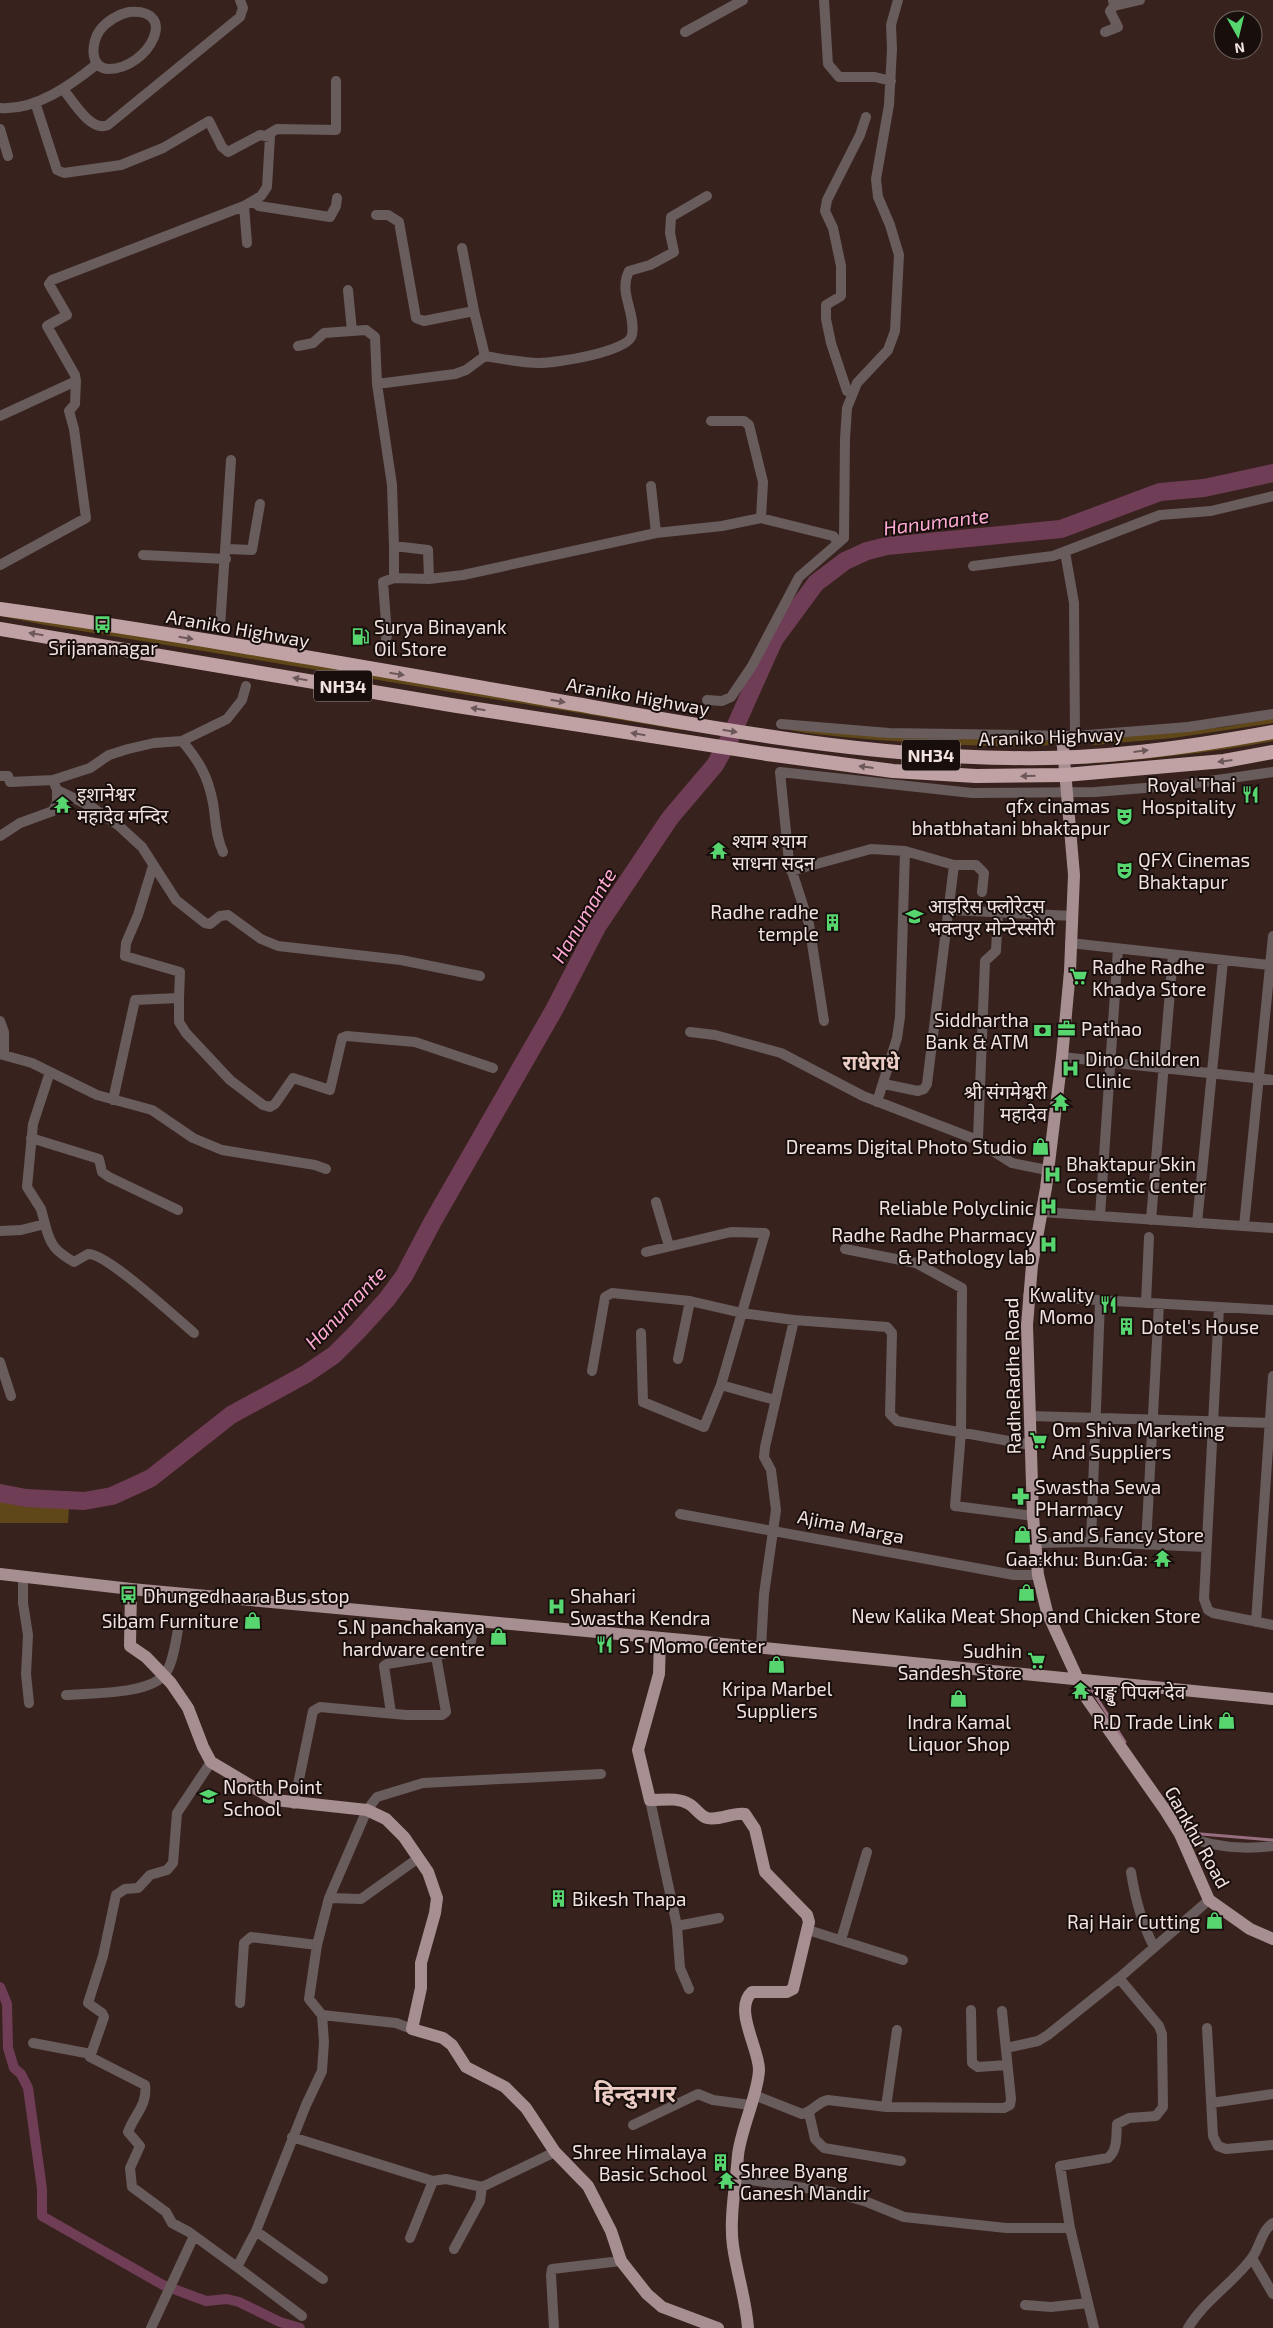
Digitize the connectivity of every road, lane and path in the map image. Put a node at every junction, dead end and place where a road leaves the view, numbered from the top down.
1 (240, 0) edge
2 (743, 0) edge
3 (824, 0) edge
4 (898, 0) edge
5 (1140, 0) edge
6 (1113, 3) edge
7 (685, 32) dead end
8 (1105, 32) dead end
9 (97, 64) junction
10 (336, 81) dead end
11 (891, 81) junction
12 (63, 89) junction
13 (35, 102) junction
14 (0, 108) edge
15 (866, 117) dead end
16 (0, 129) edge
17 (267, 135) junction
18 (8, 156) dead end
19 (707, 196) dead end
20 (337, 198) dead end
21 (249, 204) junction
22 (376, 215) dead end
23 (246, 243) dead end
24 (462, 248) dead end
25 (348, 290) dead end
26 (474, 311) junction
27 (352, 331) junction
28 (298, 346) dead end
29 (485, 356) junction
30 (76, 381) junction
31 (377, 384) junction
32 (847, 391) dead end
33 (0, 416) edge
34 (711, 421) dead end
35 (231, 460) dead end
36 (651, 486) dead end
37 (1273, 496) edge
38 (260, 504) dead end
39 (761, 518) junction
40 (656, 533) junction
41 (838, 542) junction
42 (394, 546) junction
43 (1065, 552) junction
44 (226, 554) junction
45 (144, 555) dead end
46 (0, 565) edge
47 (973, 566) dead end
48 (394, 578) junction
49 (429, 579) junction
50 (0, 610) edge
51 (220, 628) dead end
52 (0, 629) edge
53 (384, 648) dead end
54 (246, 686) dead end
55 (707, 700) dead end
56 (1273, 714) edge
57 (781, 724) dead end
58 (1273, 732) edge
59 (1068, 736) junction
60 (182, 742) junction
61 (1273, 752) edge
62 (1064, 757) junction
63 (1273, 772) edge
64 (1065, 775) junction
65 (0, 776) edge
66 (55, 785) junction
67 (1066, 792) junction
68 (0, 836) edge
69 (905, 851) junction
70 (223, 852) dead end
71 (954, 865) junction
72 (153, 866) junction
73 (791, 871) junction
74 (982, 892) dead end
75 (949, 910) junction
76 (998, 912) junction
77 (1073, 916) junction
78 (1272, 936) edge
79 (1070, 943) junction
80 (1118, 948) junction
81 (1173, 955) junction
82 (1223, 961) junction
83 (1269, 965) junction
84 (480, 976) dead end
85 (179, 998) junction
86 (0, 1021) edge
87 (824, 1021) dead end
88 (690, 1032) dead end
89 (2, 1054) edge
90 (1062, 1057) junction
91 (1112, 1062) junction
92 (492, 1068) dead end
93 (1164, 1068) junction
94 (50, 1072) junction
95 (1214, 1073) junction
96 (1258, 1078) junction
97 (1273, 1080) edge
98 (884, 1084) junction
99 (113, 1100) junction
100 (877, 1102) junction
101 (31, 1138) junction
102 (972, 1138) junction
103 (326, 1169) dead end
104 (1047, 1170) junction
105 (656, 1202) dead end
106 (178, 1210) dead end
107 (1042, 1212) junction
108 (1100, 1216) junction
109 (1151, 1220) junction
110 (1198, 1223) junction
111 (45, 1224) junction
112 (1244, 1226) junction
113 (1273, 1228) edge
114 (0, 1231) edge
115 (1149, 1237) dead end
116 (669, 1246) junction
117 (845, 1249) dead end
118 (646, 1252) dead end
119 (1028, 1296) junction
120 (1100, 1300) junction
121 (690, 1301) junction
122 (1146, 1303) junction
123 (1159, 1304) junction
124 (1219, 1308) junction
125 (1273, 1310) edge
126 (742, 1313) junction
127 (794, 1320) junction
128 (194, 1333) dead end
129 (641, 1333) dead end
130 (678, 1359) dead end
131 (0, 1362) edge
132 (592, 1371) dead end
133 (1273, 1376) edge
134 (721, 1385) junction
135 (11, 1396) dead end
136 (775, 1400) junction
137 (1030, 1416) junction
138 (1095, 1418) junction
139 (1153, 1420) junction
140 (1214, 1421) junction
141 (1272, 1423) edge
142 (960, 1432) junction
143 (1031, 1444) junction
144 (680, 1514) dead end
145 (1033, 1516) junction
146 (774, 1529) junction
147 (1091, 1542) junction
148 (1036, 1543) junction
149 (1146, 1544) junction
150 (1206, 1547) junction
151 (0, 1574) edge
152 (1038, 1575) junction
153 (24, 1577) junction
154 (131, 1589) junction
155 (475, 1621) junction
156 (1256, 1622) junction
157 (179, 1624) dead end
158 (1273, 1625) edge
159 (660, 1638) junction
160 (761, 1648) junction
161 (436, 1656) junction
162 (164, 1675) junction
163 (1079, 1680) junction
164 (66, 1695) dead end
165 (1273, 1699) edge
166 (29, 1703) dead end
167 (391, 1713) junction
168 (211, 1762) junction
169 (601, 1774) dead end
170 (650, 1800) junction
171 (294, 1804) junction
172 (368, 1810) junction
173 (1180, 1834) junction
174 (1273, 1846) edge
175 (867, 1852) dead end
176 (418, 1858) junction
177 (1131, 1872) dead end
178 (330, 1898) junction
179 (1209, 1900) junction
180 (719, 1918) dead end
181 (677, 1926) junction
182 (808, 1930) junction
183 (1273, 1938) edge
184 (842, 1940) junction
185 (317, 1945) junction
186 (1154, 1947) junction
187 (903, 1960) dead end
188 (1118, 1978) junction
189 (689, 1989) dead end
190 (240, 2003) dead end
191 (971, 2010) dead end
192 (1002, 2011) dead end
193 (322, 2015) junction
194 (1207, 2028) dead end
195 (412, 2029) junction
196 (897, 2030) dead end
197 (33, 2043) dead end
198 (1006, 2048) junction
199 (91, 2054) junction
200 (1008, 2065) junction
201 (1273, 2094) edge
202 (752, 2100) junction
203 (1211, 2103) junction
204 (886, 2107) junction
205 (809, 2113) junction
206 (633, 2125) dead end
207 (292, 2137) junction
208 (1273, 2145) edge
209 (555, 2152) junction
210 (901, 2161) dead end
211 (736, 2178) junction
212 (433, 2182) junction
213 (482, 2187) junction
214 (1273, 2224) edge
215 (1070, 2228) junction
216 (256, 2231) junction
217 (194, 2236) junction
218 (410, 2238) dead end
219 (454, 2249) dead end
220 (1252, 2258) junction
221 (621, 2261) junction
222 (237, 2267) junction
223 (322, 2279) dead end
224 (1273, 2294) edge
225 (1088, 2303) junction
226 (1025, 2305) dead end
227 (302, 2316) dead end
228 (714, 2327) edge
229 (151, 2328) edge
230 (554, 2328) edge
231 (748, 2328) edge
232 (1094, 2328) edge
233 (1188, 2328) edge

1 - 12 street
2 - 7 street
3 - 11 street
4 - 11 street
5 - 6 street
6 - 8 street
9 - 9 street
9 - 12 street
10 - 17 street
11 - 41 street
12 - 13 street
13 - 14 street
13 - 17 street
15 - 32 street
16 - 18 street
17 - 21 street
19 - 29 street
20 - 21 street
21 - 23 street
21 - 30 street
22 - 26 street
24 - 26 street
25 - 27 street
26 - 29 street
27 - 28 street
27 - 31 street
29 - 31 street
30 - 33 street
30 - 46 street
31 - 42 street
34 - 39 street
35 - 44 street
36 - 40 street
37 - 43 street
38 - 44 street
39 - 40 street
39 - 41 street
40 - 49 street
41 - 55 street
42 - 48 street
42 - 49 street
43 - 47 street
43 - 59 street
44 - 45 street
44 - 51 street
48 - 49 street
48 - 53 street
50 -> 62 highway, Araniko Highway / NH34
64 -> 52 highway, Araniko Highway / NH34
54 - 60 street
56 - 59 street
57 - 59 street
62 -> 58 highway, Araniko Highway / NH34
59 - 62 main road, RadheRadhe Road
60 - 66 street
60 - 70 street
61 -> 64 highway, Araniko Highway / NH34
62 - 64 main road, RadheRadhe Road
63 - 67 street
64 - 67 main road, RadheRadhe Road
65 - 66 street
66 - 68 street
66 - 72 street
67 - 73 street
67 - 77 main road, RadheRadhe Road
69 - 71 street
69 - 73 street
69 - 98 street
71 - 74 street
71 - 75 street
72 - 84 street
72 - 85 street
73 - 87 street
75 - 76 street
75 - 98 street
76 - 77 street
76 - 102 street
77 - 79 main road, RadheRadhe Road
78 - 83 street
79 - 80 street
79 - 90 main road, RadheRadhe Road
80 - 81 street
80 - 91 street
81 - 82 street
81 - 93 street
82 - 83 street
82 - 95 street
83 - 96 street
85 - 92 street
85 - 99 street
86 - 89 street
88 - 100 street
89 - 94 street
90 - 91 street
90 - 104 main road, RadheRadhe Road
91 - 93 street
91 - 108 street
93 - 95 street
93 - 109 street
94 - 99 street
94 - 101 street
95 - 96 street
95 - 110 street
96 - 97 street
96 - 112 street
98 - 100 street
99 - 103 street
100 - 102 street
101 - 106 street
101 - 111 street
102 - 104 street
104 - 107 main road, RadheRadhe Road
105 - 116 street
107 - 108 street
107 - 119 main road, RadheRadhe Road
108 - 109 street
109 - 110 street
110 - 112 street
111 - 114 street
111 - 128 street
112 - 113 street
115 - 122 street
116 - 118 street
116 - 126 street
117 - 142 street
119 - 120 street
119 - 137 main road, RadheRadhe Road
120 - 122 street
120 - 138 street
121 - 126 street
121 - 130 street
121 - 132 street
122 - 123 street
123 - 124 street
123 - 139 street
124 - 125 street
124 - 140 street
126 - 127 street
126 - 134 street
127 - 136 street
127 - 142 street
129 - 134 street
131 - 135 street
133 - 141 street
134 - 136 street
136 - 146 street
137 - 138 street
137 - 143 main road, RadheRadhe Road
138 - 139 street
138 - 147 street
139 - 140 street
139 - 149 street
140 - 141 street
140 - 150 street
141 - 156 street
142 - 143 street
142 - 145 street
143 - 145 main road, RadheRadhe Road
144 - 146 street
145 - 148 main road, RadheRadhe Road
146 - 152 street, Ajima Marga
146 - 160 street, Ajima Marga
147 - 148 street
147 - 149 street
148 - 152 main road, RadheRadhe Road
149 - 150 street
150 - 156 street
151 - 153 main road
152 - 163 main road, RadheRadhe Road
153 - 154 main road
153 - 166 street
154 - 155 main road
154 - 162 main road
155 - 159 main road
155 - 161 street
156 - 158 street
157 - 162 street
159 - 160 main road
159 - 170 main road
160 - 163 main road
161 - 167 street
161 - 167 street
162 - 164 street
162 - 168 main road
163 - 165 main road
163 - 173 main road, Gankhu Road
167 - 171 street
168 - 171 main road
168 - 199 street
169 - 172 street
170 - 181 street
170 - 182 main road
171 - 172 main road
172 - 176 main road
172 - 178 street
173 - 174 street
173 - 179 main road, Gankhu Road
175 - 184 street
176 - 178 street
176 - 195 main road
177 - 186 street
178 - 185 street
179 - 183 main road, Gankhu Road
179 - 186 street
180 - 181 street
181 - 189 street
182 - 184 street
182 - 202 main road
184 - 187 street
185 - 190 street
185 - 193 street
186 - 188 street
188 - 198 street
188 - 215 street
191 - 200 street
192 - 198 street
193 - 195 street
193 - 207 street
194 - 203 street
195 - 209 main road
196 - 204 street
197 - 199 street
198 - 200 street
199 - 217 street
200 - 204 street
201 - 203 street
202 - 205 street
202 - 206 street
202 - 211 main road
203 - 208 street
204 - 205 street
205 - 210 street
207 - 212 street
207 - 216 street
209 - 213 street
209 - 221 main road
211 - 215 street
211 - 231 main road
212 - 213 street
212 - 218 street
213 - 219 street
214 - 220 street
215 - 225 street
216 - 222 street
216 - 223 street
217 - 222 street
217 - 229 street
220 - 224 street
220 - 233 street
221 - 228 main road
221 - 230 street
222 - 227 street
225 - 226 street
225 - 232 street

